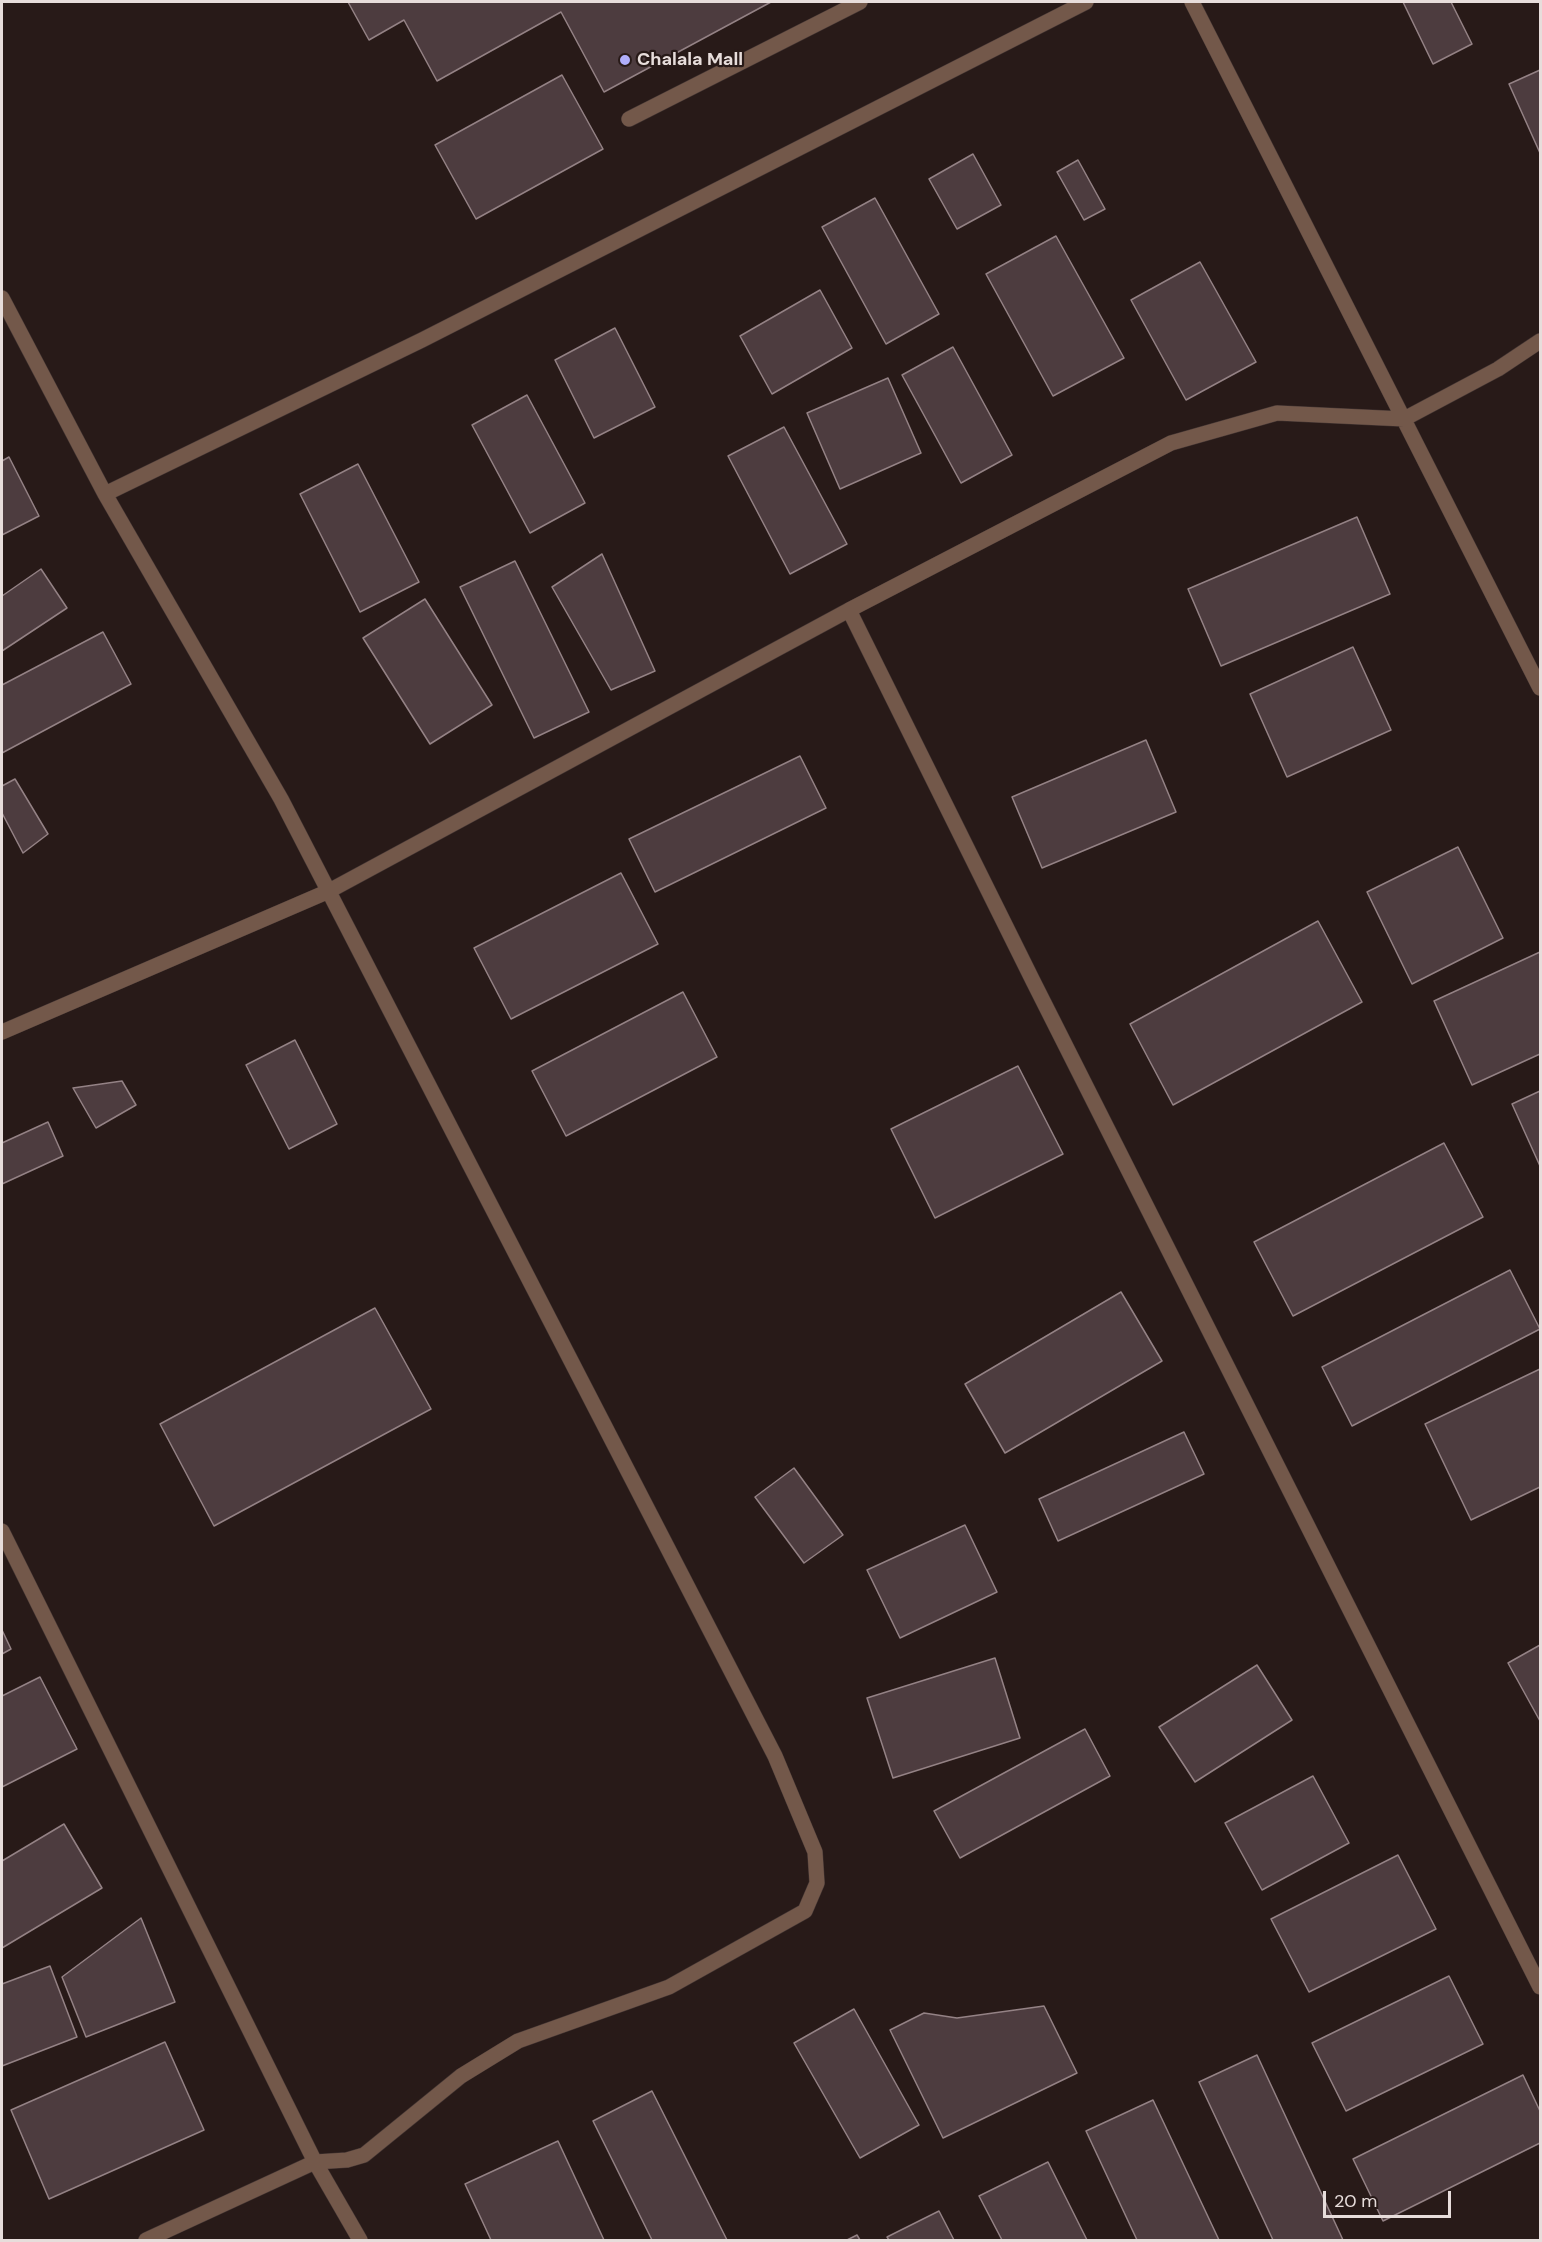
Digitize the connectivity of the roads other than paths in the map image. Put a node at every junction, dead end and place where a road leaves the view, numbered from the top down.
1 (860, 2) edge
2 (1086, 2) edge
3 (1192, 2) edge
4 (629, 119) dead end
5 (2, 298) edge
6 (1540, 341) edge
7 (1404, 418) junction
8 (105, 494) junction
9 (849, 610) junction
10 (1540, 688) edge
11 (329, 891) junction
12 (2, 1032) edge
13 (2, 1531) edge
14 (1540, 1988) edge
15 (315, 2162) junction
16 (146, 2241) edge
17 (360, 2241) edge

1 - 4 street
2 - 8 street
3 - 7 street
5 - 8 street
6 - 7 street
7 - 9 street
7 - 10 street
8 - 11 street
9 - 11 street
9 - 14 street
11 - 12 street
11 - 15 street
13 - 15 street
15 - 16 street
15 - 17 street

